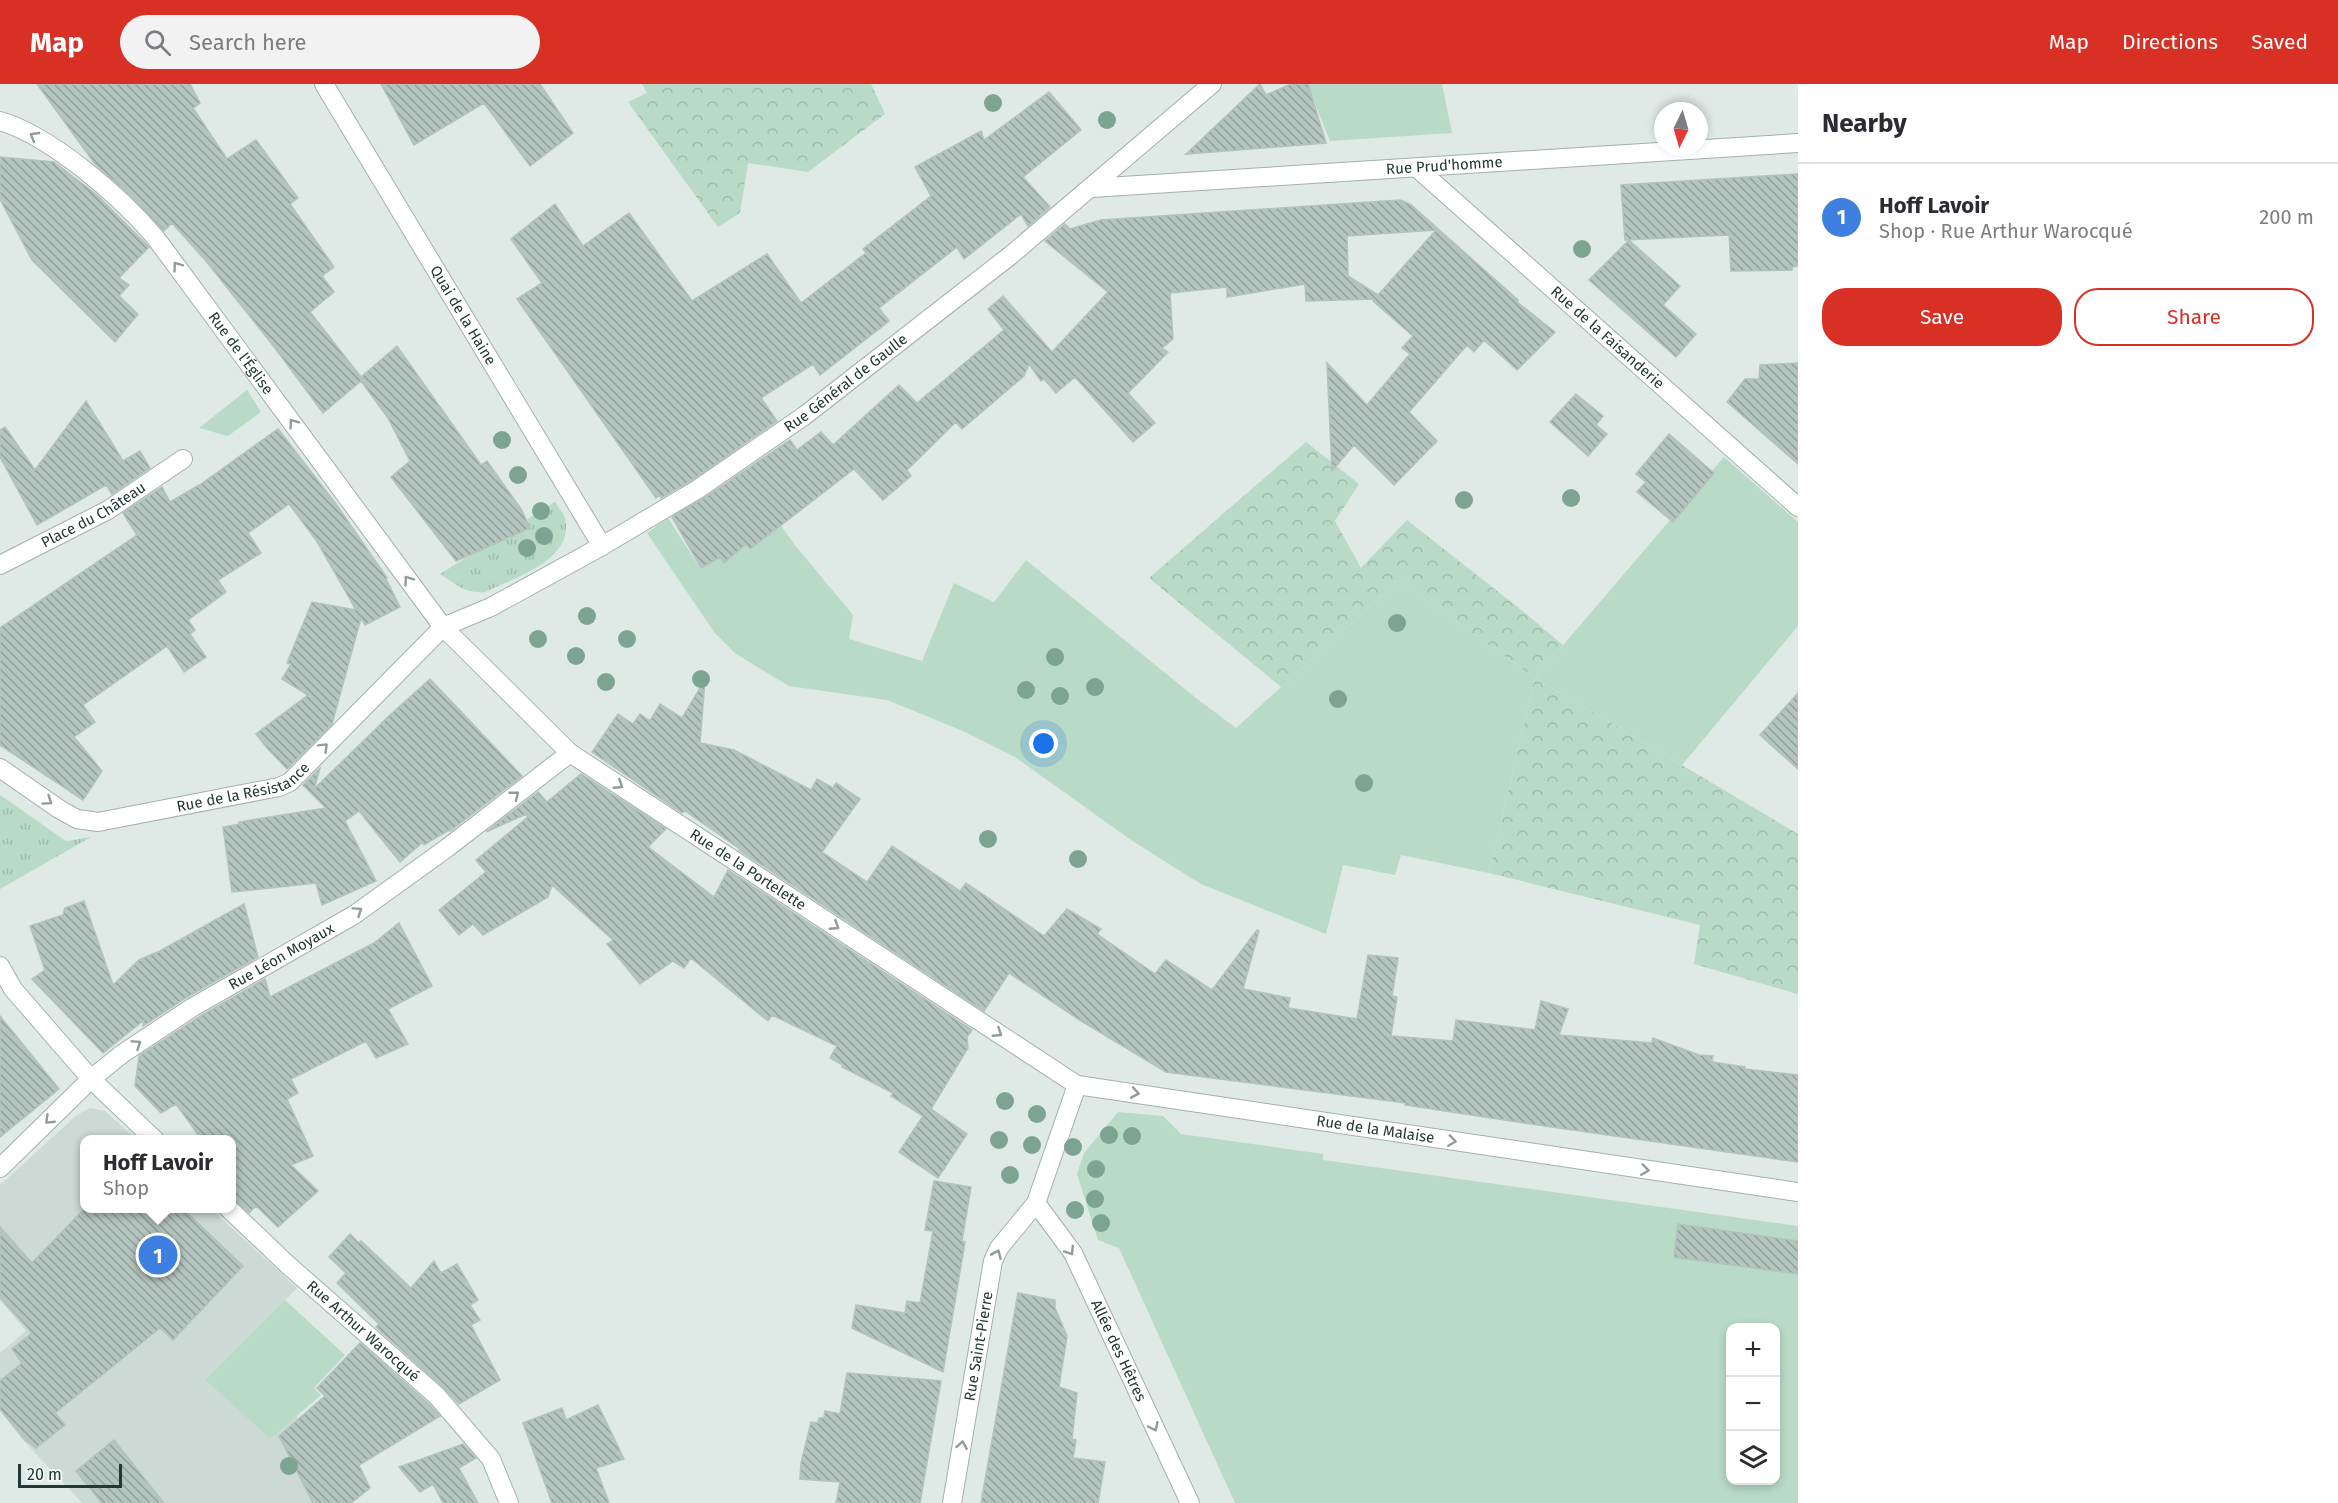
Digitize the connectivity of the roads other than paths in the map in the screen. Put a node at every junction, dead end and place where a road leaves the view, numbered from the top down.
1 (324, 84) edge
2 (1212, 84) edge
3 (0, 121) edge
4 (1798, 143) edge
5 (1417, 168) junction
6 (1091, 188) junction
7 (183, 459) dead end
8 (1798, 507) edge
9 (602, 546) junction
10 (0, 565) edge
11 (443, 627) junction
12 (570, 753) junction
13 (0, 768) edge
14 (0, 966) edge
15 (91, 1079) junction
16 (1077, 1085) junction
17 (150, 1135) edge
18 (0, 1168) edge
19 (1798, 1192) edge
20 (1036, 1203) junction
21 (232, 1213) edge
22 (509, 1503) edge
23 (952, 1503) edge
24 (1190, 1503) edge

1 - 9 street, Quai de la Haine
2 - 6 street, Rue Général de Gaulle
11 -> 3 street, Rue de l'Église
4 - 5 street, Rue Prud'homme
5 - 6 street, Rue Prud'homme
5 - 8 street, Rue de la Faisanderie
6 - 9 street, Rue Général de Gaulle
7 - 10 street, Place du Château
9 - 11 street, Rue Général de Gaulle
11 - 12 street, Rue de la Portelette
13 -> 11 street, Rue de la Résistance
15 -> 12 street, Rue Léon Moyaux
12 -> 16 street, Rue de la Portelette
14 - 15 street
15 - 17 street
15 -> 18 street, Rue Léon Moyaux
16 -> 19 street, Rue de la Malaise
16 - 20 street
23 -> 20 street, Rue Saint-Pierre
20 -> 24 street, Allée des Hêtres
21 - 22 street, Rue Arthur Warocqué

